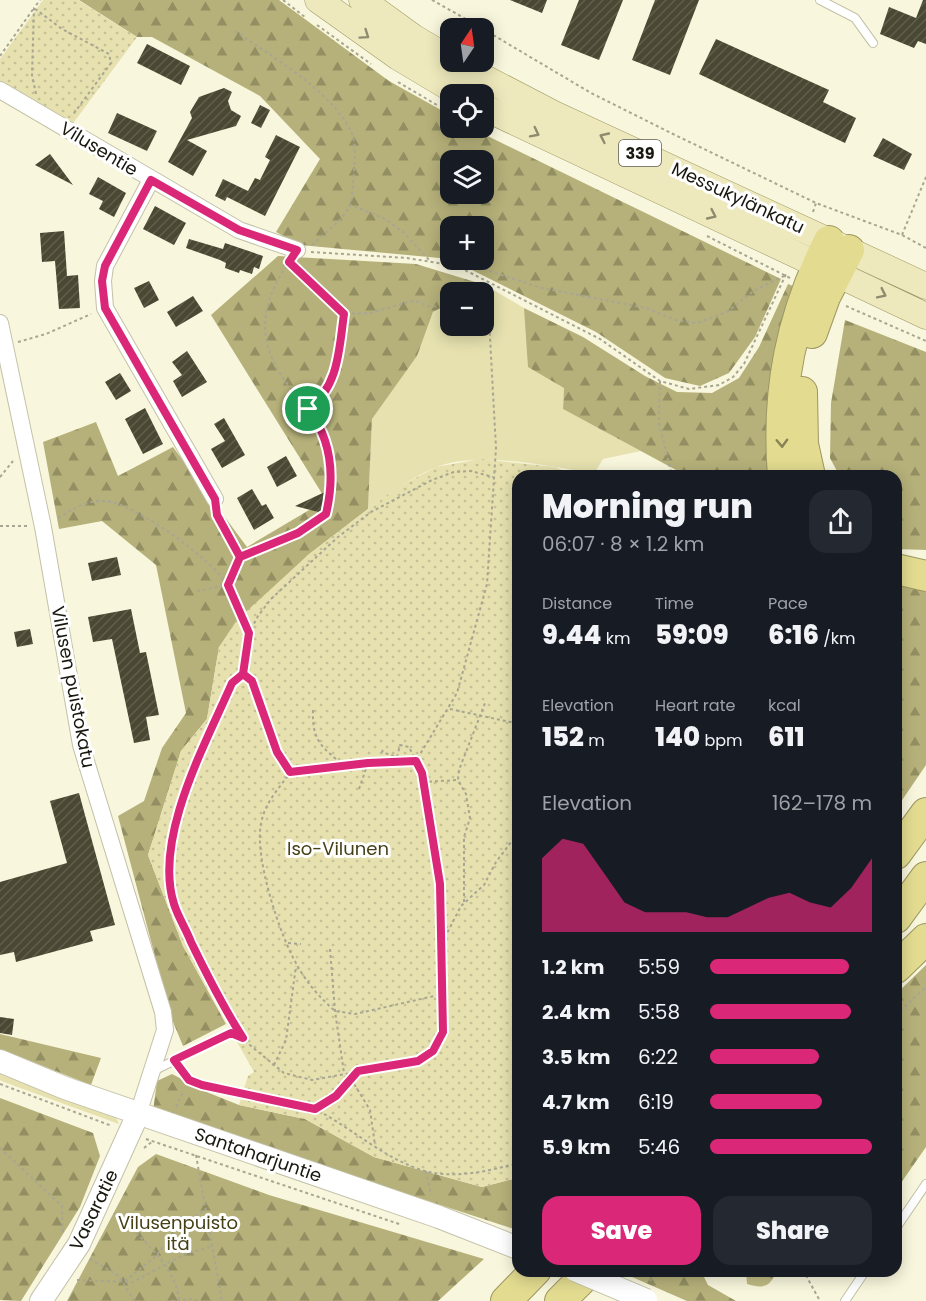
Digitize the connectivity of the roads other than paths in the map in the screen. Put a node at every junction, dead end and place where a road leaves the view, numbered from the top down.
1 (318, 0) edge
2 (362, 0) edge
3 (820, 0) edge
4 (873, 44) dead end
5 (440, 53) edge
6 (473, 72) edge
7 (443, 84) edge
8 (0, 90) edge
9 (494, 112) edge
10 (151, 180) junction
11 (297, 254) road end
12 (817, 263) junction
13 (926, 286) edge
14 (926, 316) edge
15 (0, 323) edge
16 (2, 346) edge
17 (783, 470) edge
18 (809, 470) edge
19 (215, 499) road end
20 (902, 570) edge
21 (926, 576) edge
22 (926, 813) edge
23 (902, 846) edge
24 (926, 877) edge
25 (902, 910) edge
26 (926, 939) edge
27 (902, 962) edge
28 (231, 1033) road end
29 (174, 1060) junction
30 (0, 1061) edge
31 (152, 1071) junction
32 (315, 1109) road end
33 (135, 1123) junction
34 (926, 1184) edge
35 (902, 1219) edge
36 (512, 1246) edge
37 (529, 1277) edge
38 (584, 1277) edge
39 (591, 1277) edge
40 (861, 1277) edge
41 (41, 1301) edge
42 (506, 1301) edge
43 (560, 1301) edge
44 (647, 1301) edge
45 (845, 1301) edge

1 -> 7 main road
2 - 5 main road
3 - 4 lane
12 -> 6 main road, Messukylänkatu / 339
8 - 10 street, Vilusentie
9 -> 12 main road, Messukylänkatu / 339
10 - 11 street, Vilusentie
10 - 19 street
12 - 13 main road, Messukylänkatu / 339
12 -> 14 main road, Messukylänkatu / 339
12 -> 17 highway
12 - 18 highway
15 - 16 street, Vilusen puistokatu
16 - 31 street, Vilusen puistokatu
20 - 21 highway
22 - 23 highway
24 - 25 highway
26 - 27 highway
28 - 29 lane
29 - 31 lane
29 - 32 lane
30 - 33 main road, Santaharjuntie
31 - 33 street, Vilusen puistokatu
33 - 36 main road, Santaharjuntie
33 - 41 main road, Vasaratie
34 - 35 lane
37 - 42 highway
38 - 43 highway
39 - 44 main road, bridge
40 - 45 lane

